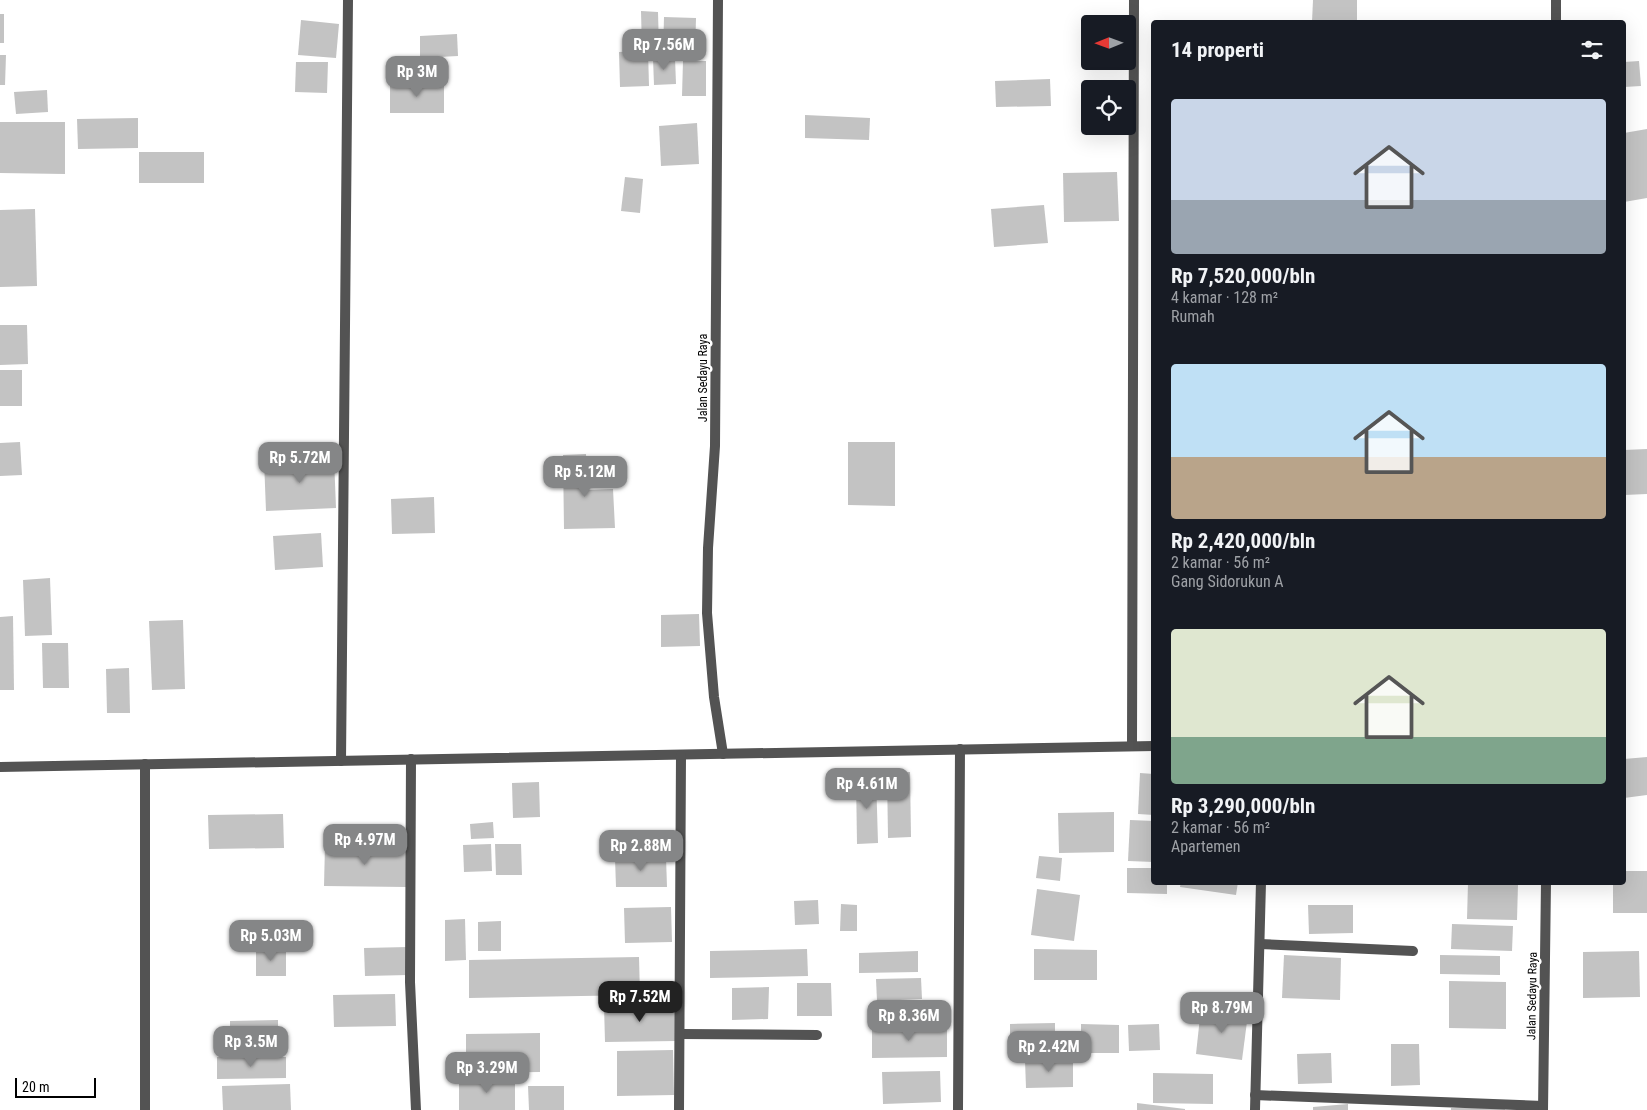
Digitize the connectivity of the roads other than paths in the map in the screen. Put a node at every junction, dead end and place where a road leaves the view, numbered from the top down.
1 (348, 0) edge
2 (718, 0) edge
3 (1134, 0) edge
4 (1556, 0) edge
5 (1556, 20) edge
6 (1132, 746) junction
7 (1151, 746) edge
8 (960, 749) junction
9 (723, 754) junction
10 (681, 755) junction
11 (411, 760) junction
12 (341, 761) junction
13 (145, 764) junction
14 (0, 767) edge
15 (1261, 885) edge
16 (1546, 885) edge
17 (1260, 944) junction
18 (1413, 951) dead end
19 (680, 1034) junction
20 (817, 1035) dead end
21 (1255, 1095) junction
22 (1543, 1108) edge
23 (145, 1110) edge
24 (416, 1110) edge
25 (679, 1110) edge
26 (958, 1110) edge
27 (1255, 1110) edge

1 - 12 street
2 - 9 street, Jalan Sedayu Raya
3 - 6 street
4 - 5 street
6 - 7 street
6 - 8 street
8 - 9 street
8 - 26 street
9 - 10 street
10 - 11 street
10 - 19 street
11 - 12 street
11 - 24 street
12 - 13 street
13 - 14 street
13 - 23 street
15 - 17 street
16 - 22 street, Jalan Sedayu Raya
17 - 18 street
17 - 21 street
19 - 20 street
19 - 25 street
21 - 22 street
21 - 27 street

